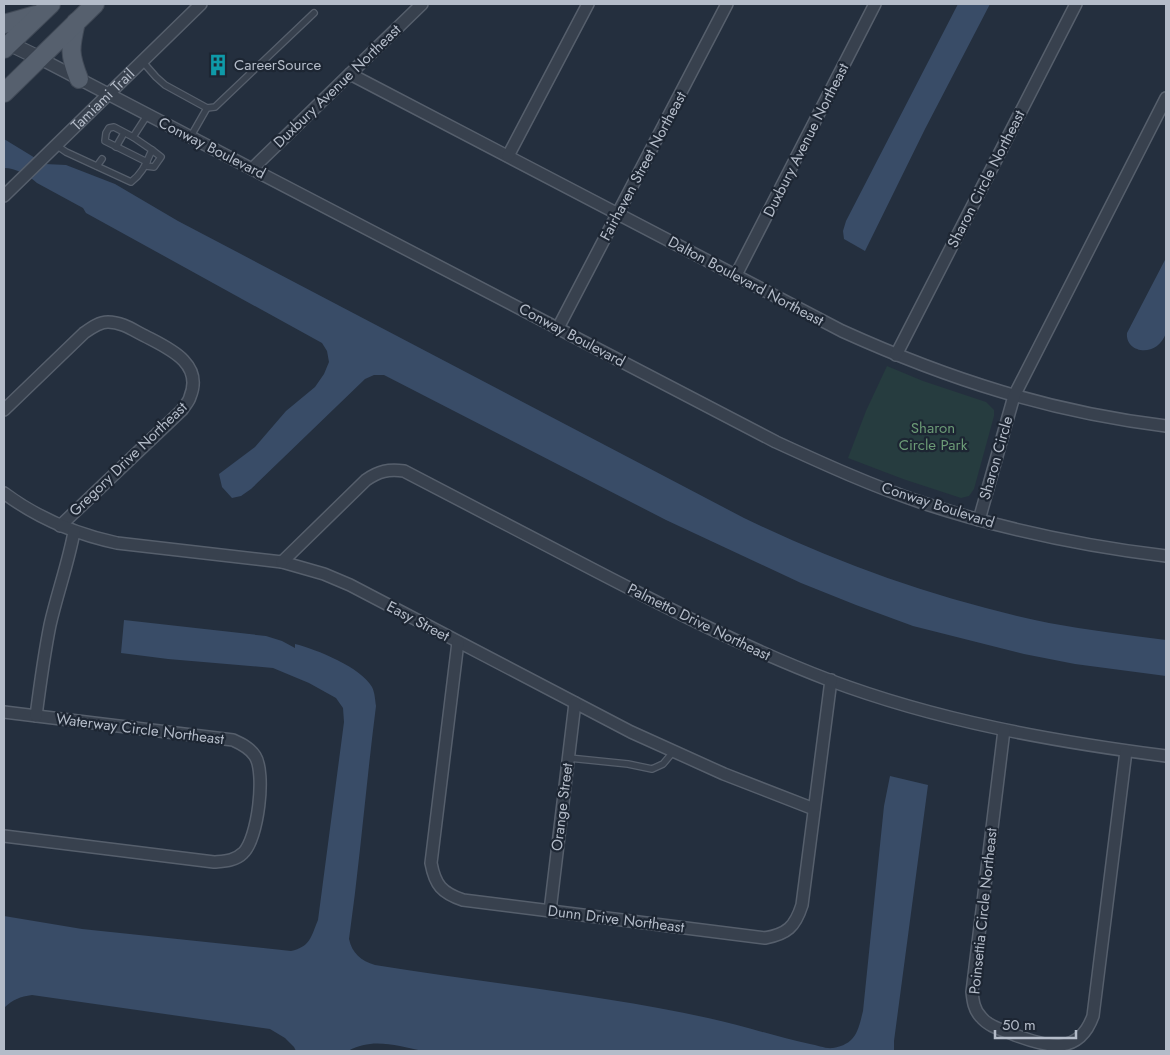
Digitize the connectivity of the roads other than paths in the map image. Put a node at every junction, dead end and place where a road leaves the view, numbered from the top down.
1 (95, 4) edge
2 (201, 4) edge
3 (422, 4) edge
4 (588, 4) edge
5 (727, 4) edge
6 (875, 4) edge
7 (1076, 4) edge
8 (46, 8) edge
9 (314, 13) dead end
10 (76, 22) junction
11 (4, 24) edge
12 (6, 45) edge
13 (39, 58) junction
14 (142, 61) junction
15 (350, 74) junction
16 (79, 79) junction
17 (4, 93) edge
18 (108, 94) junction
19 (1166, 98) edge
20 (207, 108) junction
21 (148, 114) junction
22 (124, 133) junction
23 (191, 136) junction
24 (133, 137) junction
25 (56, 145) junction
26 (112, 146) junction
27 (152, 150) junction
28 (508, 156) junction
29 (102, 159) dead end
30 (146, 164) junction
31 (97, 166) junction
32 (253, 168) junction
33 (123, 170) dead end
34 (119, 176) junction
35 (4, 196) edge
36 (618, 214) junction
37 (736, 276) junction
38 (558, 328) junction
39 (896, 355) junction
40 (1014, 396) junction
41 (4, 410) edge
42 (1166, 426) edge
43 (4, 493) edge
44 (979, 520) junction
45 (60, 526) junction
46 (74, 532) junction
47 (1166, 556) edge
48 (282, 562) junction
49 (458, 642) junction
50 (830, 680) junction
51 (576, 703) junction
52 (4, 712) edge
53 (36, 716) junction
54 (1004, 730) junction
55 (1126, 751) junction
56 (673, 752) junction
57 (1166, 756) edge
58 (568, 758) junction
59 (814, 809) junction
60 (4, 836) edge
61 (550, 911) junction

1 - 10 main road
2 - 14 street, Tamiami Trail
3 - 15 street, Duxbury Avenue Northeast
4 - 28 street
5 - 36 street, Fairhaven Street Northeast
6 - 37 street, Duxbury Avenue Northeast
7 - 39 street, Sharon Circle Northeast
8 - 11 main road
8 - 12 main road
9 - 20 lane
10 - 13 main road
10 - 16 main road
12 - 13 street, Conway Boulevard
13 - 16 street, Conway Boulevard
13 - 17 main road
14 - 18 street, Tamiami Trail
14 - 20 lane
15 - 28 street, Dalton Boulevard Northeast
15 - 32 street, Duxbury Avenue Northeast
16 - 18 street, Conway Boulevard
18 - 21 street, Conway Boulevard
18 - 25 street, Tamiami Trail
19 - 40 street
20 - 23 lane
21 - 23 street, Conway Boulevard
21 - 24 lane
22 - 24 lane
22 - 26 lane
22 - 26 lane
23 - 32 street, Conway Boulevard
24 - 27 lane
25 - 31 lane
25 - 35 street, Tamiami Trail
26 - 30 lane
27 - 30 lane
27 - 30 lane
28 - 36 street, Dalton Boulevard Northeast
29 - 31 lane
30 - 34 lane
31 - 34 lane
32 - 38 street, Conway Boulevard
33 - 34 lane
36 - 37 street, Dalton Boulevard Northeast
36 - 38 street, Fairhaven Street Northeast
37 - 39 street, Dalton Boulevard Northeast
38 - 44 street, Conway Boulevard
39 - 40 street, Dalton Boulevard Northeast
40 - 42 street, Dalton Boulevard Northeast
40 - 44 street, Sharon Circle
41 - 45 street, Gregory Drive Northeast
43 - 45 street, Easy Street
44 - 47 street, Conway Boulevard
45 - 46 street, Easy Street
46 - 48 street, Easy Street
46 - 53 street, Gregory Drive Northeast
48 - 49 street, Easy Street
48 - 50 street, Palmetto Drive Northeast
49 - 51 street, Easy Street
49 - 61 street, Dunn Drive Northeast
50 - 54 street, Palmetto Drive Northeast
50 - 59 street, Dunn Drive Northeast
51 - 56 street, Easy Street
51 - 58 street, Orange Street
52 - 53 street, Waterway Circle Northeast
53 - 60 street, Waterway Circle Northeast
54 - 55 street, Palmetto Drive Northeast
54 - 55 street, Poinsettia Circle Northeast
55 - 57 street, Palmetto Drive Northeast
56 - 58 lane
56 - 59 street, Easy Street
58 - 61 street, Orange Street
59 - 61 street, Dunn Drive Northeast

